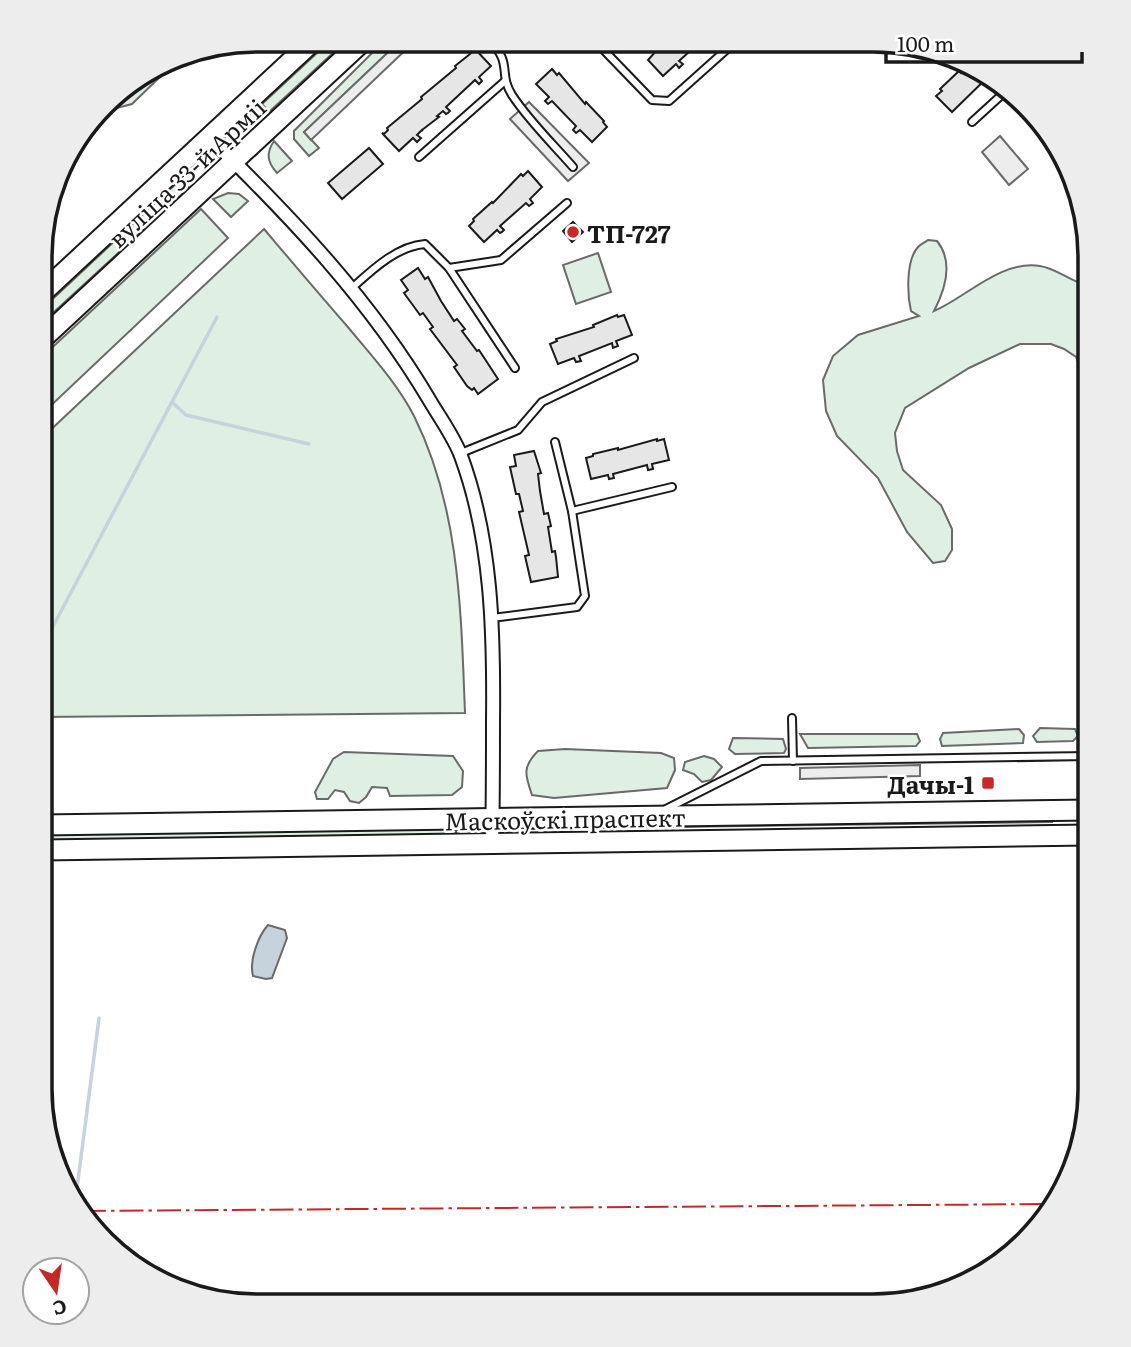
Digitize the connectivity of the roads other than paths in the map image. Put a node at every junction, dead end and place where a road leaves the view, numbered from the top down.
1 (301, 52) edge
2 (351, 52) edge
3 (499, 52) edge
4 (606, 52) edge
5 (724, 52) edge
6 (505, 81) junction
7 (1000, 96) edge
8 (972, 122) dead end
9 (210, 138) junction
10 (419, 157) dead end
11 (234, 162) junction
12 (573, 167) dead end
13 (567, 203) dead end
14 (449, 268) junction
15 (52, 284) edge
16 (352, 288) junction
17 (52, 330) edge
18 (634, 358) dead end
19 (515, 368) dead end
20 (555, 442) dead end
21 (461, 453) junction
22 (671, 487) dead end
23 (572, 511) junction
24 (490, 618) junction
25 (792, 718) dead end
26 (1078, 756) edge
27 (793, 761) junction
28 (1078, 810) edge
29 (652, 817) junction
30 (493, 819) junction
31 (52, 825) edge
32 (1078, 835) edge
33 (492, 844) junction
34 (52, 850) edge

1 - 9 main road, вуліца 33-й Арміі
2 - 11 main road, вуліца 33-й Арміі
3 - 6 lane
4 - 5 lane
6 - 10 lane
6 - 12 lane
7 - 8 lane
9 - 11 street
9 - 15 main road, вуліца 33-й Арміі
11 - 16 street
11 - 17 main road, вуліца 33-й Арміі
13 - 14 lane
14 - 16 lane
14 - 19 lane
16 - 21 street
18 - 21 lane
20 - 23 lane
21 - 24 street
22 - 23 lane
23 - 24 lane
24 - 30 street
25 - 27 lane
26 - 27 lane
27 - 29 lane
28 - 29 main road, Маскоўскі праспект
29 - 30 main road, Маскоўскі праспект
30 - 31 main road, Маскоўскі праспект
30 - 33 street
32 - 33 main road, Маскоўскі праспект
33 - 34 main road, Маскоўскі праспект

